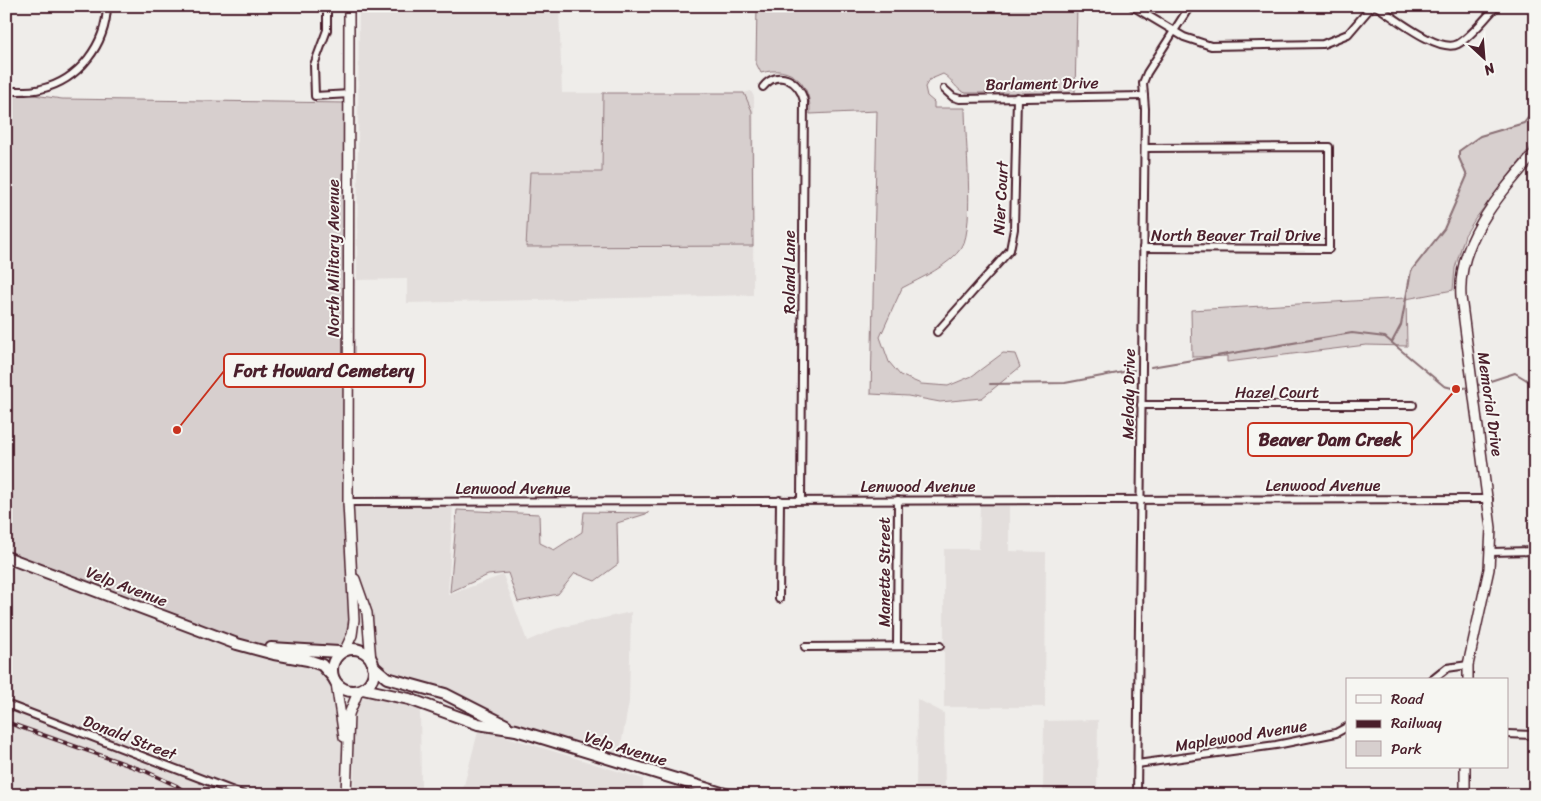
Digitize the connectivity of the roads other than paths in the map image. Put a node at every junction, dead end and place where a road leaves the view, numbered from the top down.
1 (107, 6) edge
2 (327, 6) edge
3 (349, 6) edge
4 (1132, 6) edge
5 (1190, 6) edge
6 (1372, 6) edge
7 (1376, 6) edge
8 (1497, 6) edge
9 (1175, 32) junction
10 (763, 87) dead end
11 (944, 90) dead end
12 (6, 91) edge
13 (350, 94) junction
14 (1144, 96) junction
15 (1018, 97) junction
16 (1145, 148) junction
17 (1535, 153) edge
18 (1143, 248) junction
19 (937, 332) dead end
20 (1141, 405) junction
21 (1413, 406) dead end
22 (1140, 499) junction
23 (1489, 499) junction
24 (780, 500) junction
25 (801, 500) junction
26 (898, 500) junction
27 (348, 502) junction
28 (1535, 551) edge
29 (1491, 552) junction
30 (6, 557) edge
31 (352, 569) junction
32 (779, 599) dead end
33 (237, 644) junction
34 (897, 645) junction
35 (940, 646) dead end
36 (805, 647) dead end
37 (342, 651) junction
38 (372, 663) junction
39 (1468, 665) junction
40 (1434, 678) edge
41 (1468, 678) edge
42 (334, 680) junction
43 (360, 690) junction
44 (6, 704) edge
45 (1346, 728) edge
46 (516, 730) junction
47 (1508, 734) edge
48 (1535, 735) edge
49 (347, 758) junction
50 (1137, 764) junction
51 (1465, 768) edge
52 (244, 795) edge
53 (346, 795) edge
54 (728, 795) edge
55 (1137, 795) edge
56 (1465, 795) edge

1 - 12 street
2 - 13 street
3 - 13 street, North Military Avenue
4 - 9 street
5 - 9 street, Melody Drive
6 - 9 street
7 - 8 street
9 - 14 street, Melody Drive
10 - 25 street, Roland Lane
11 - 15 street, Barlament Drive
13 - 27 street, North Military Avenue
14 - 15 street, Barlament Drive
14 - 16 street, Melody Drive
15 - 19 street, Nier Court
16 - 18 street, Melody Drive
16 - 18 street, North Beaver Trail Drive
17 - 23 street, Memorial Drive
18 - 20 street, Melody Drive
20 - 21 street, Hazel Court
20 - 22 street, Melody Drive
22 - 23 street, Lenwood Avenue
22 - 26 street, Lenwood Avenue
22 - 50 street, Melody Drive
23 - 29 street, Memorial Drive
24 - 25 street, Lenwood Avenue
24 - 27 street, Lenwood Avenue
24 - 32 street
25 - 26 street, Lenwood Avenue
26 - 34 street, Manette Street
27 - 31 street, North Military Avenue
28 - 29 street
29 - 39 street, Memorial Drive
30 - 33 main road, Velp Avenue
31 - 37 street, North Military Avenue
31 - 38 street, North Military Avenue
33 - 37 main road, Velp Avenue
33 - 42 main road, Velp Avenue
34 - 35 street
34 - 36 street
37 - 38 main road
37 - 42 main road
38 - 43 main road
38 - 46 main road, Velp Avenue
39 - 40 street
39 - 41 street, Memorial Drive
42 - 43 main road
42 - 49 street
43 - 46 main road, Velp Avenue
43 - 49 street
44 - 52 street, Donald Street
45 - 50 street, Maplewood Avenue
46 - 54 main road, Velp Avenue
47 - 48 street
49 - 53 street
50 - 55 street, Melody Drive
51 - 56 street

